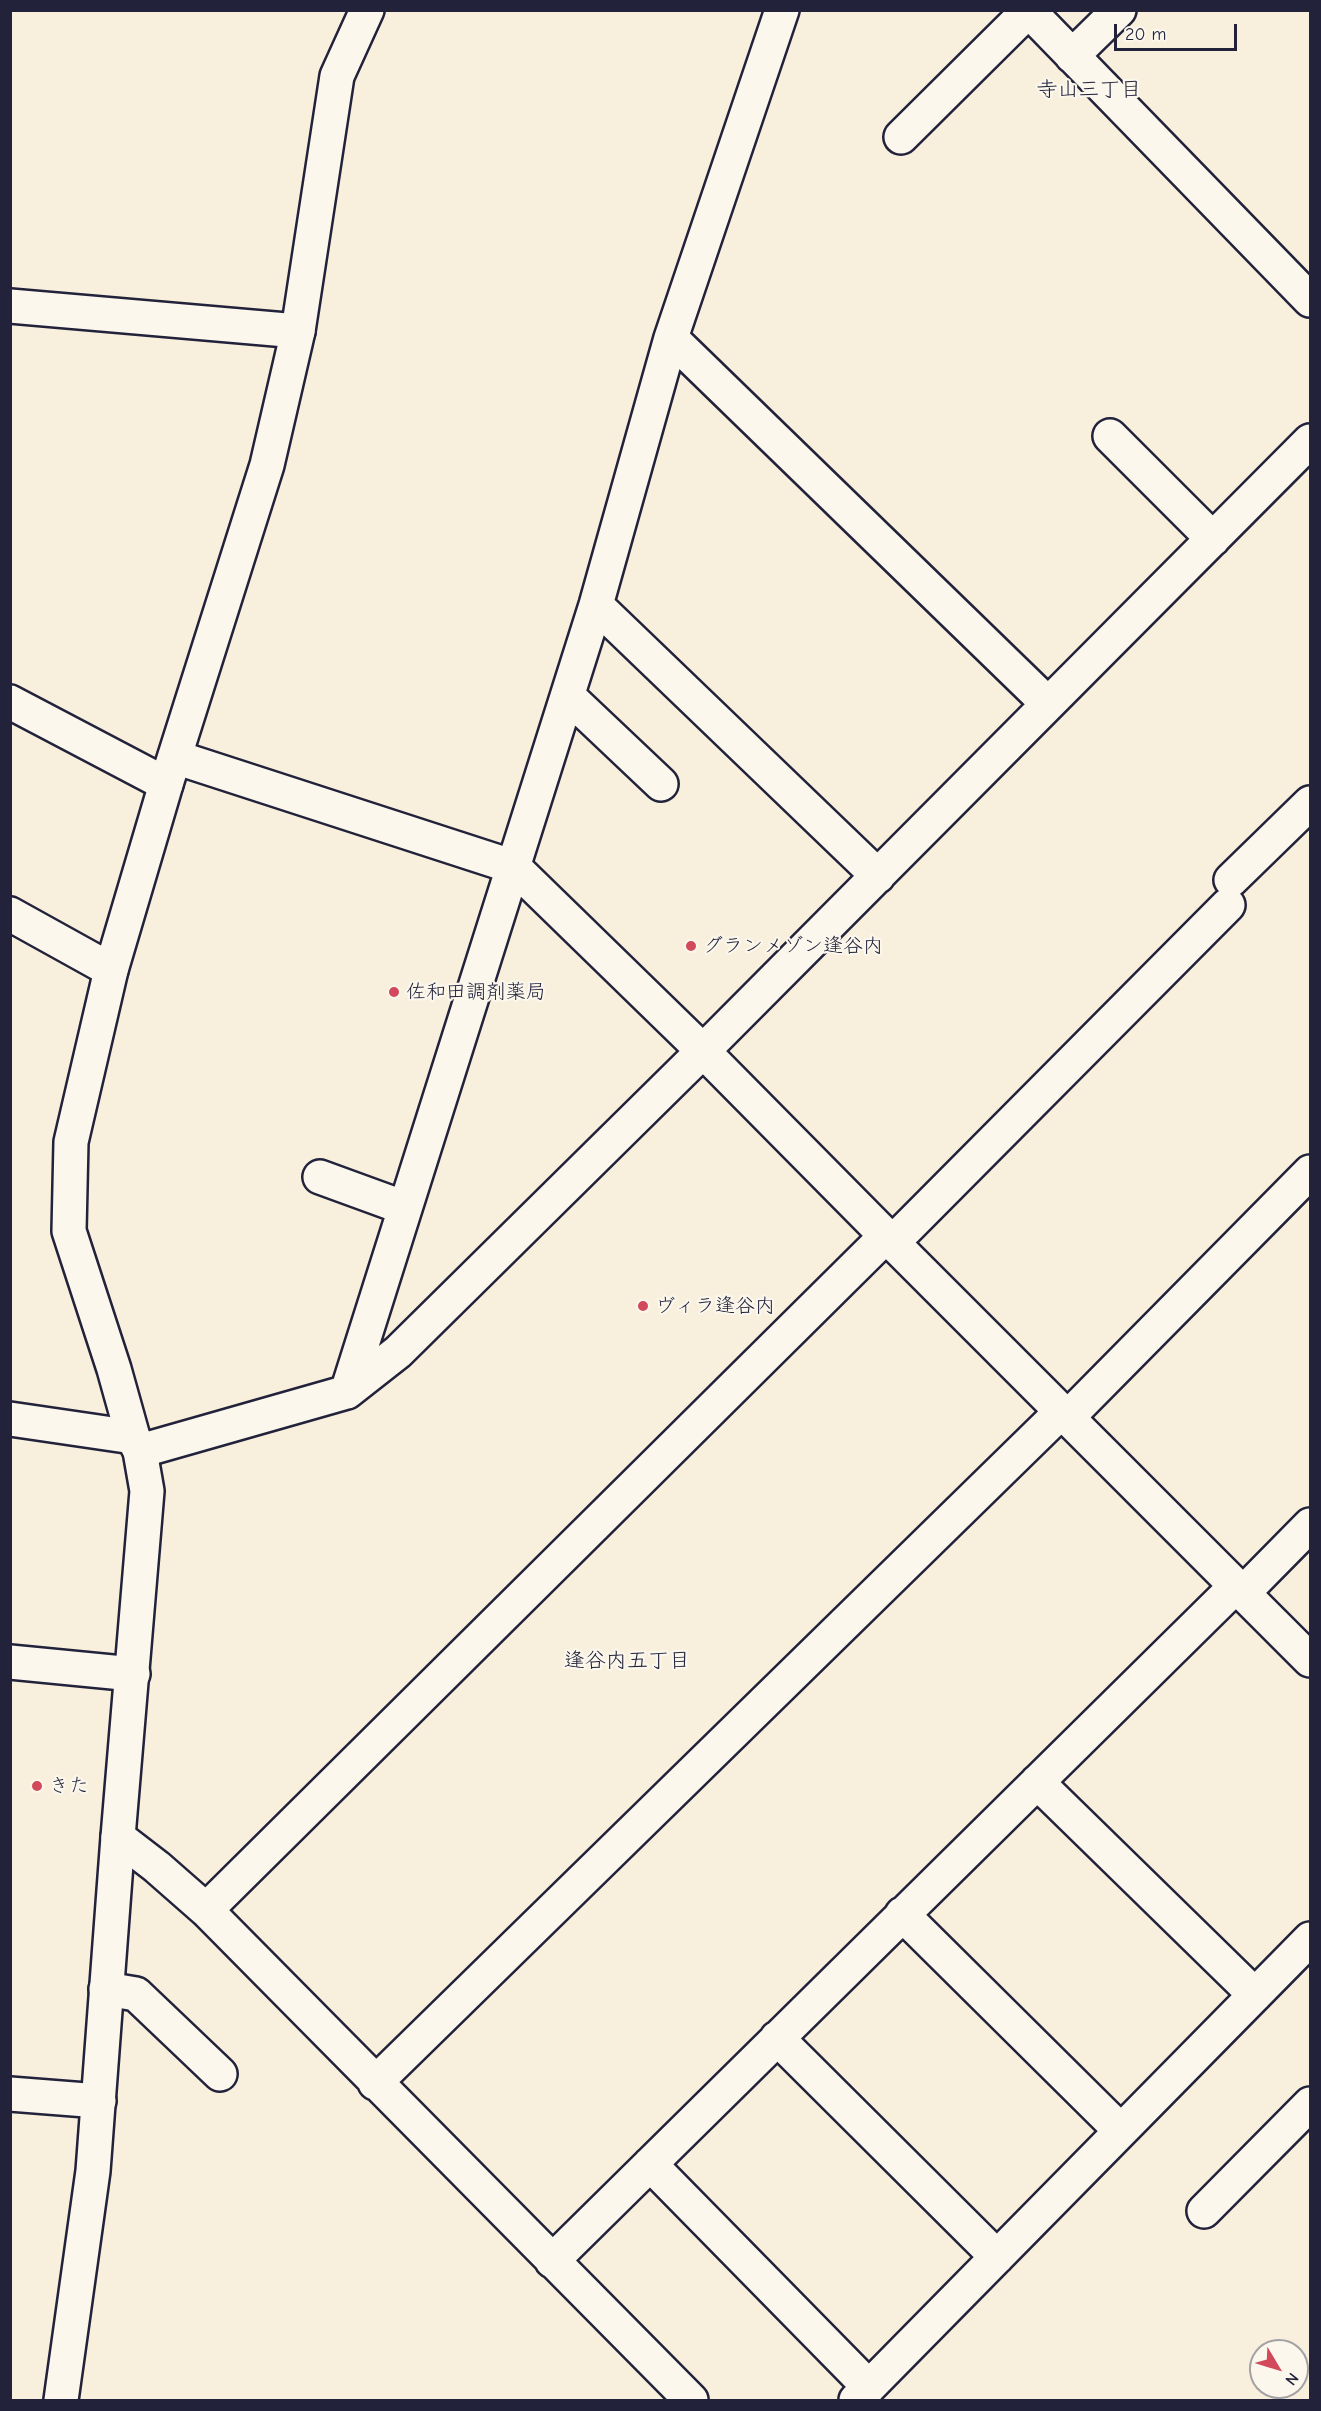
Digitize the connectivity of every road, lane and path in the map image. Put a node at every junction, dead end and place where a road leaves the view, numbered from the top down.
1 (367, 10) edge
2 (782, 10) edge
3 (1119, 10) edge
4 (1028, 11) edge
5 (1072, 56) junction
6 (901, 137) dead end
7 (1311, 300) edge
8 (10, 306) edge
9 (298, 331) junction
10 (672, 338) junction
11 (1110, 436) dead end
12 (1311, 441) edge
13 (1213, 539) junction
14 (596, 605) junction
15 (568, 696) junction
16 (10, 702) edge
17 (1048, 704) junction
18 (170, 770) junction
19 (661, 784) dead end
20 (1311, 803) edge
21 (514, 867) junction
22 (878, 876) junction
23 (10, 914) edge
24 (111, 970) junction
25 (703, 1051) junction
26 (1311, 1172) edge
27 (320, 1177) dead end
28 (405, 1208) junction
29 (889, 1240) junction
30 (347, 1392) junction
31 (1065, 1414) junction
32 (10, 1419) edge
33 (137, 1444) junction
34 (1311, 1525) edge
35 (1239, 1590) junction
36 (1311, 1660) edge
37 (10, 1662) edge
38 (133, 1674) junction
39 (1037, 1782) junction
40 (118, 1838) junction
41 (206, 1910) junction
42 (902, 1914) junction
43 (1311, 1939) edge
44 (106, 1989) junction
45 (1255, 1995) junction
46 (777, 2038) junction
47 (220, 2074) dead end
48 (375, 2083) junction
49 (10, 2094) edge
50 (99, 2101) junction
51 (1311, 2104) edge
52 (1121, 2131) junction
53 (650, 2164) junction
54 (1204, 2211) dead end
55 (997, 2257) junction
56 (552, 2261) junction
57 (863, 2394) edge
58 (61, 2400) edge
59 (691, 2400) edge

1 - 9 street
2 - 10 street
3 - 5 street
4 - 5 street
4 - 6 street
5 - 7 street
8 - 9 street
9 - 18 street
10 - 14 street
10 - 17 street
11 - 13 street
12 - 13 street
13 - 17 street
14 - 15 street
14 - 22 street
15 - 19 street
15 - 21 street
16 - 18 street
17 - 22 street
18 - 21 street
18 - 24 street
20 - 29 street
21 - 25 street
21 - 28 street
22 - 25 street
23 - 24 street
24 - 33 street
25 - 29 street
25 - 30 street
26 - 31 street
27 - 28 street
28 - 30 street
29 - 31 street
29 - 41 street
30 - 33 street
31 - 35 street
31 - 48 street
32 - 33 street
33 - 38 street
34 - 35 street
35 - 36 street
35 - 39 street
37 - 38 street
38 - 40 street
39 - 42 street
39 - 45 street
40 - 41 street
40 - 44 street
41 - 48 street
42 - 46 street
42 - 52 street
43 - 45 street
44 - 47 street
44 - 50 street
45 - 52 street
46 - 53 street
46 - 55 street
48 - 56 street
49 - 50 street
50 - 58 street
51 - 54 street
52 - 55 street
53 - 56 street
53 - 57 street
55 - 57 street
56 - 59 street

